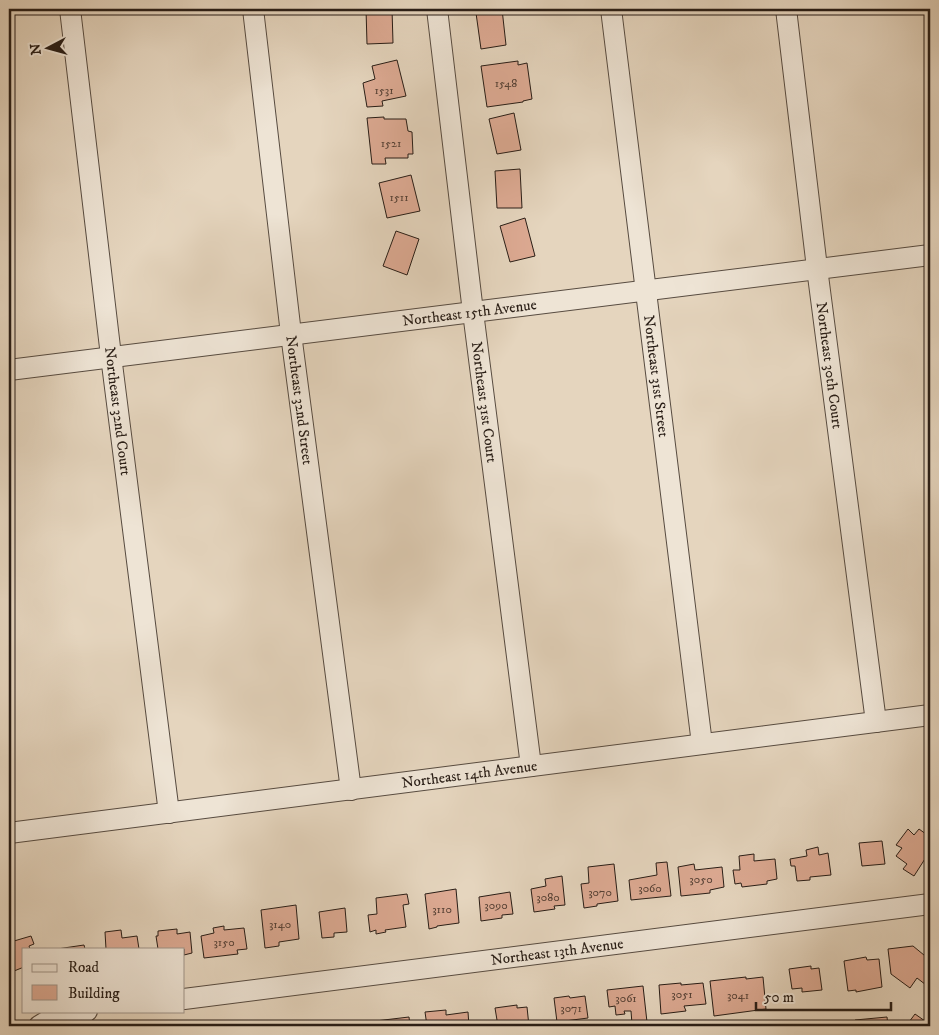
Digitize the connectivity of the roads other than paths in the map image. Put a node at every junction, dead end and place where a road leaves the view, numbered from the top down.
1 (70, 9) edge
2 (253, 9) edge
3 (437, 9) edge
4 (611, 9) edge
5 (786, 9) edge
6 (930, 255) edge
7 (817, 268) junction
8 (644, 290) junction
9 (473, 312) junction
10 (291, 334) junction
11 (111, 356) junction
12 (9, 370) edge
13 (930, 715) edge
14 (876, 722) junction
15 (702, 744) junction
16 (531, 766) junction
17 (351, 790) junction
18 (169, 812) junction
19 (9, 833) edge
20 (930, 904) edge
21 (185, 999) edge
22 (80, 1012) edge
23 (39, 1026) edge

1 - 11 street, Northeast 32nd Court
2 - 10 street, Northeast 32nd Street
3 - 9 street, Northeast 31st Court
4 - 8 street, Northeast 31st Street
5 - 7 street, Northeast 30th Court
6 - 7 street, Northeast 15th Avenue
7 - 8 street, Northeast 15th Avenue
7 - 14 street, Northeast 30th Court
8 - 9 street, Northeast 15th Avenue
8 - 15 street, Northeast 31st Street
9 - 10 street, Northeast 15th Avenue
9 - 16 street, Northeast 31st Court
10 - 11 street, Northeast 15th Avenue
10 - 17 street, Northeast 32nd Street
11 - 12 street, Northeast 15th Avenue
11 - 18 street, Northeast 32nd Court
13 - 14 street, Northeast 14th Avenue
14 - 15 street, Northeast 14th Avenue
15 - 16 street, Northeast 14th Avenue
16 - 17 street, Northeast 14th Avenue
17 - 18 street, Northeast 14th Avenue
18 - 19 street, Northeast 14th Avenue
20 - 21 street, Northeast 13th Avenue
22 - 23 street

